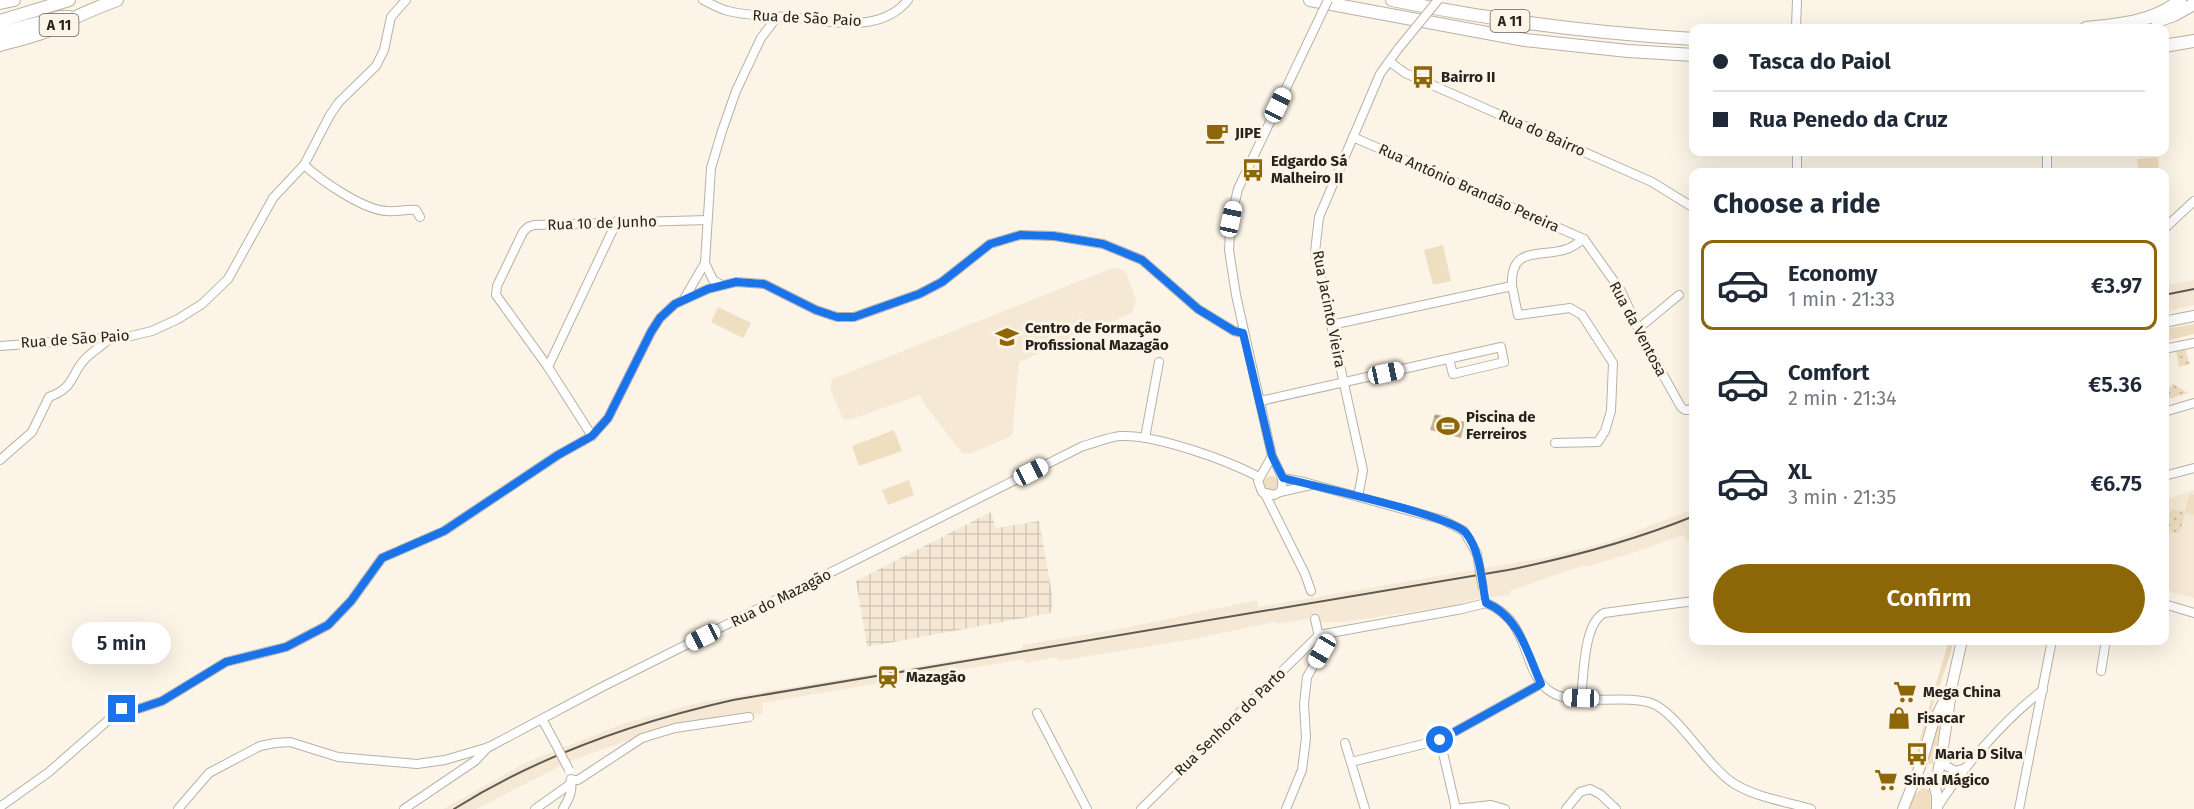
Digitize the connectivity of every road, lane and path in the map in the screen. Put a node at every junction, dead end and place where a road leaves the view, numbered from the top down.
1 (14, 0) edge
2 (45, 0) edge
3 (69, 0) edge
4 (117, 0) edge
5 (406, 0) edge
6 (703, 0) edge
7 (908, 0) edge
8 (1310, 0) edge
9 (1328, 0) edge
10 (1392, 0) edge
11 (1438, 0) edge
12 (1797, 0) edge
13 (2180, 0) edge
14 (0, 3) edge
15 (2194, 4) edge
16 (0, 12) edge
17 (2194, 13) edge
18 (72, 17) junction
19 (777, 17) junction
20 (0, 21) edge
21 (1796, 24) edge
22 (2124, 24) edge
23 (2145, 24) edge
24 (2168, 24) edge
25 (0, 33) edge
26 (1689, 39) edge
27 (2194, 41) edge
28 (0, 45) edge
29 (2169, 45) edge
30 (1689, 55) edge
31 (1390, 62) junction
32 (1353, 137) junction
33 (304, 165) junction
34 (2194, 201) edge
35 (1689, 205) edge
36 (420, 218) dead end
37 (707, 220) junction
38 (616, 221) junction
39 (2169, 224) edge
40 (1584, 239) junction
41 (705, 263) junction
42 (722, 285) junction
43 (1512, 285) junction
44 (1679, 295) dead end
45 (684, 299) junction
46 (2194, 316) edge
47 (2169, 321) edge
48 (1331, 325) junction
49 (1639, 328) junction
50 (1243, 333) junction
51 (109, 339) junction
52 (2194, 343) edge
53 (0, 346) edge
54 (2169, 348) edge
55 (1449, 359) junction
56 (1159, 362) dead end
57 (548, 367) junction
58 (1344, 382) junction
59 (1260, 401) junction
60 (2194, 403) edge
61 (1689, 410) edge
62 (2169, 410) edge
63 (592, 436) junction
64 (1144, 438) junction
65 (1555, 443) dead end
66 (1272, 456) junction
67 (0, 460) edge
68 (2194, 468) edge
69 (1262, 474) junction
70 (2169, 475) edge
71 (1281, 476) junction
72 (1312, 485) junction
73 (1280, 492) junction
74 (1265, 494) junction
75 (1358, 498) junction
76 (1311, 591) dead end
77 (1689, 602) edge
78 (1486, 603) junction
79 (2169, 606) edge
80 (2194, 613) edge
81 (1315, 619) dead end
82 (1319, 635) junction
83 (1961, 645) edge
84 (2051, 645) edge
85 (2105, 645) edge
86 (2101, 671) dead end
87 (1541, 684) junction
88 (1952, 685) junction
89 (2043, 690) junction
90 (1581, 698) junction
91 (1036, 713) dead end
92 (749, 717) dead end
93 (542, 719) junction
94 (1440, 740) junction
95 (1345, 742) dead end
96 (489, 747) junction
97 (1943, 747) junction
98 (1351, 762) junction
99 (1968, 767) junction
100 (571, 780) junction
101 (1954, 781) junction
102 (1935, 788) junction
103 (1910, 793) junction
104 (1780, 805) edge
105 (0, 807) edge
106 (1903, 808) edge
107 (178, 809) edge
108 (404, 809) edge
109 (535, 809) edge
110 (563, 809) edge
111 (1087, 809) edge
112 (1141, 809) edge
113 (1286, 809) edge
114 (1365, 809) edge
115 (1456, 809) edge
116 (1505, 809) edge
117 (1566, 809) edge
118 (1616, 809) edge
119 (1811, 809) edge
120 (1937, 809) edge
121 (2019, 809) edge

1 - 14 highway
2 - 16 highway, A 11
3 - 20 highway, A 11
4 - 18 highway, A 11
5 - 33 street, Rua de São Paio
6 - 19 street, Rua de São Paio
7 - 19 street, Rua de São Paio
8 - 30 highway, A 11
9 - 50 street, bridge
10 - 26 highway, A 11
11 - 31 street, Rua Jacinto Vieira, bridge
12 - 21 street
13 - 22 highway
15 - 23 highway
17 - 24 highway
18 - 25 highway, A 11
18 - 28 highway, A 11
19 - 37 street
27 - 29 highway
31 - 32 street, Rua Jacinto Vieira
31 - 35 street, Rua do Bairro
32 - 40 street, Rua António Brandão Pereira
32 - 48 street, Rua Jacinto Vieira
33 - 36 street
33 - 51 street, Rua de São Paio
34 - 39 street
37 - 38 street, Rua 10 de Junho
37 - 41 street
38 - 57 street
38 - 57 street, Rua 10 de Junho
40 - 43 street
40 - 49 street, Rua da Ventosa
41 - 42 street
41 - 45 street
42 - 45 street
42 - 50 street
43 - 48 street
43 - 65 street
44 - 49 street
45 - 63 street
46 - 47 main road
48 - 58 street, Rua Jacinto Vieira
49 - 61 street, Rua da Ventosa
50 - 59 street
51 - 53 street, Rua de São Paio
51 - 67 street
52 - 54 street
55 - 55 street
55 - 58 street
56 - 64 street
57 - 63 street, Rua 10 de Junho
58 - 59 street
58 - 75 street, Rua Jacinto Vieira
59 - 66 street
60 - 62 street
63 - 105 street
64 - 69 street, Rua do Mazagão
64 - 93 street, Rua do Mazagão
66 - 69 street
66 - 71 street
68 - 70 street
69 - 71 street
69 - 74 street
71 - 72 street
71 - 73 street
72 - 73 street
72 - 75 street
73 - 74 street
74 - 76 street
75 - 78 street, bridge
77 - 90 street
78 - 82 street
78 - 87 street
79 - 80 street
81 - 82 street
82 - 112 street, Rua Senhora do Parto
82 - 113 street
83 - 88 main road
84 - 89 street
85 - 86 street
87 - 90 street
87 - 94 street
88 - 97 main road
88 - 103 main road
89 - 99 street
89 - 121 street
90 - 104 street
91 - 111 street
92 - 100 street
93 - 96 street, Rua do Mazagão
93 - 100 street, bridge
94 - 98 street
94 - 115 street
95 - 98 street
96 - 107 street, Rua do Mazagão
96 - 108 street
97 - 99 street
97 - 102 main road
98 - 114 street
99 - 101 street
100 - 109 street
100 - 110 street
101 - 102 street
101 - 120 street
102 - 103 main road
102 - 120 main road
103 - 106 main road
104 - 119 street
115 - 116 street
117 - 118 street

